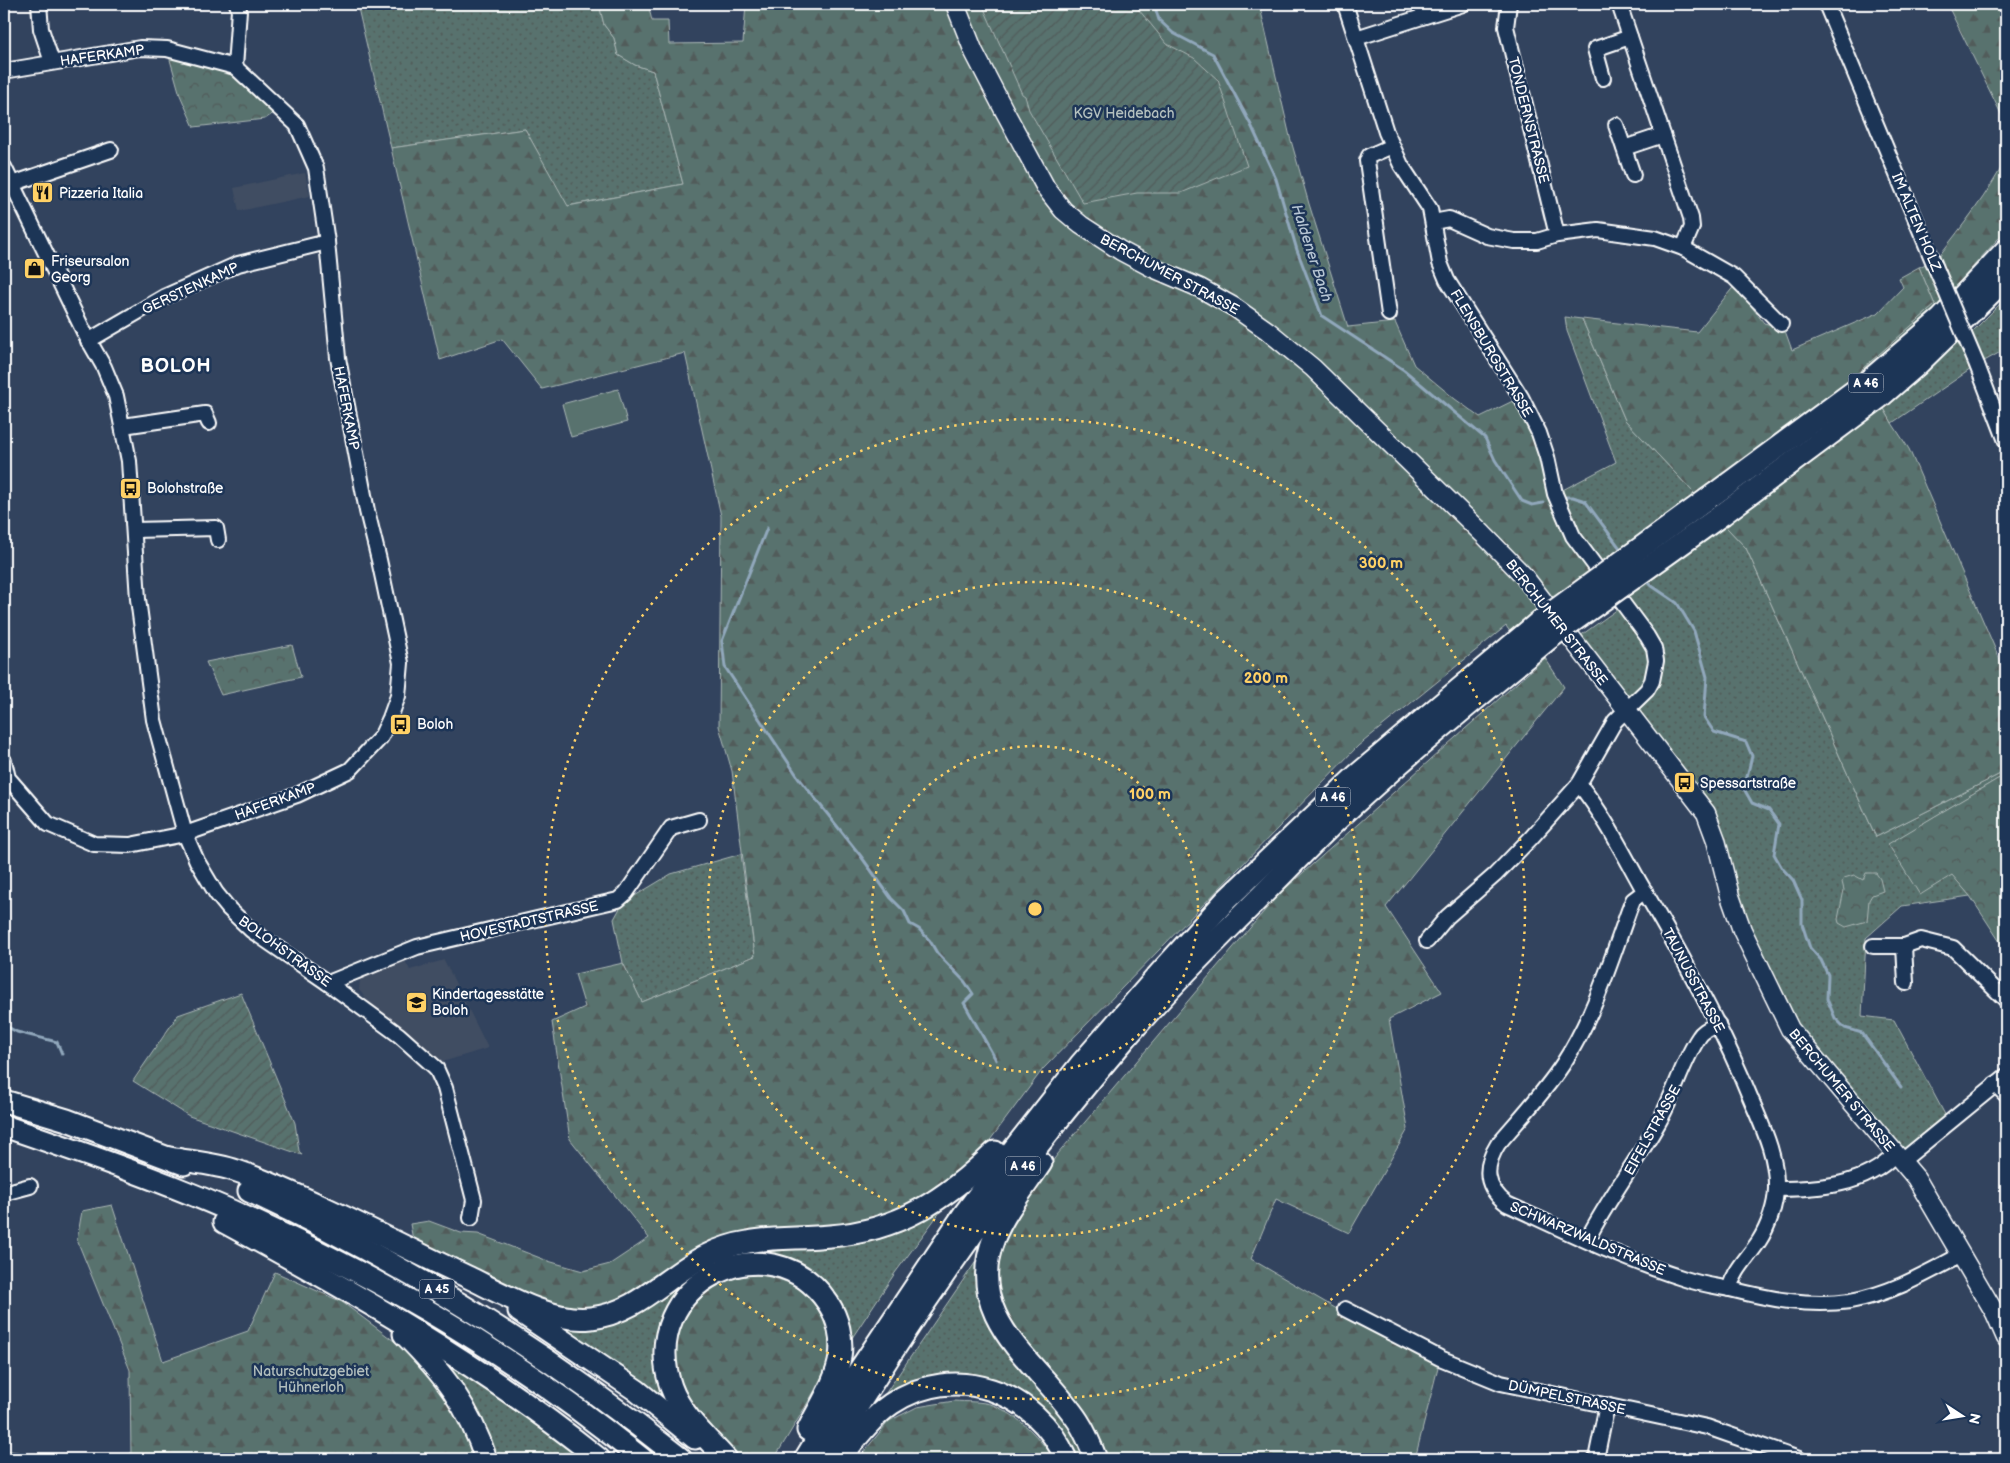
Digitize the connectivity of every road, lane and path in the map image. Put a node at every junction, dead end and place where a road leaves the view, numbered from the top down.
1 (39, 4) edge
2 (237, 4) edge
3 (954, 4) edge
4 (1345, 4) edge
5 (1463, 4) edge
6 (1509, 4) edge
7 (1618, 4) edge
8 (1826, 4) edge
9 (1630, 37) junction
10 (1356, 38) junction
11 (52, 62) junction
12 (235, 67) junction
13 (4, 71) edge
14 (1603, 78) dead end
15 (1616, 125) dead end
16 (1663, 135) junction
17 (1392, 146) junction
18 (1624, 148) junction
19 (111, 150) dead end
20 (4, 166) edge
21 (1633, 175) dead end
22 (12, 184) junction
23 (1433, 222) junction
24 (1557, 235) junction
25 (327, 242) junction
26 (1682, 248) junction
27 (2006, 250) edge
28 (2006, 278) edge
29 (1389, 314) dead end
30 (1781, 324) dead end
31 (88, 341) junction
32 (206, 415) dead end
33 (123, 426) junction
34 (2006, 441) edge
35 (1716, 506) junction
36 (216, 529) dead end
37 (134, 530) junction
38 (1545, 630) junction
39 (1626, 709) junction
40 (4, 761) edge
41 (1580, 784) junction
42 (699, 820) dead end
43 (185, 834) junction
44 (1645, 891) junction
45 (1226, 900) junction
46 (1257, 900) junction
47 (1427, 940) dead end
48 (1873, 946) dead end
49 (1904, 946) junction
50 (328, 983) junction
51 (1906, 983) dead end
52 (2006, 1000) edge
53 (1718, 1024) junction
54 (2001, 1080) edge
55 (2006, 1095) edge
56 (4, 1101) edge
57 (4, 1126) edge
58 (995, 1152) junction
59 (1045, 1157) junction
60 (170, 1158) junction
61 (1899, 1158) junction
62 (156, 1180) junction
63 (30, 1186) dead end
64 (1776, 1189) junction
65 (4, 1193) edge
66 (471, 1218) dead end
67 (1587, 1240) junction
68 (1961, 1255) junction
69 (455, 1271) junction
70 (1729, 1289) junction
71 (1345, 1309) dead end
72 (379, 1310) junction
73 (2006, 1338) edge
74 (1607, 1405) junction
75 (808, 1430) junction
76 (486, 1459) edge
77 (599, 1459) edge
78 (642, 1459) edge
79 (680, 1459) edge
80 (721, 1459) edge
81 (726, 1459) edge
82 (791, 1459) edge
83 (805, 1459) edge
84 (825, 1459) edge
85 (838, 1459) edge
86 (1066, 1459) edge
87 (1096, 1459) edge
88 (1596, 1459) edge
89 (1799, 1459) edge

1 - 11 street, HAFERKAMP
2 - 12 street
3 - 39 main road, BERCHUMER STRASSE
4 - 10 street, FLENSBURGSTRASSE
5 - 10 street
6 - 24 street, TONDERNSTRASSE
7 - 9 street
8 - 34 street, IM ALTEN HOLZ, bridge
9 - 14 street
9 - 16 street
10 - 17 street, FLENSBURGSTRASSE
11 - 12 street, HAFERKAMP
11 - 13 street, HAFERKAMP
12 - 25 street, HAFERKAMP
15 - 18 street
16 - 18 street
16 - 26 street
17 - 23 street, FLENSBURGSTRASSE
17 - 29 street
18 - 21 street
19 - 22 street
20 - 22 street, BOLOHSTRASSE
22 - 31 street, BOLOHSTRASSE
23 - 24 street
23 - 39 street, FLENSBURGSTRASSE
24 - 26 street
25 - 31 street, GERSTENKAMP
25 - 43 street, HAFERKAMP
26 - 30 street
27 - 35 highway, A 46
28 - 35 highway, A 46
31 - 33 street, BOLOHSTRASSE
32 - 33 street
33 - 37 street, BOLOHSTRASSE
35 - 38 highway, A 46, bridge
36 - 37 street
37 - 43 street, BOLOHSTRASSE
38 - 45 highway, A 46
38 - 46 highway, A 46
39 - 41 street
39 - 61 main road, BERCHUMER STRASSE
40 - 43 street, HAFERKAMP
41 - 44 street, TAUNUSSTRASSE
41 - 47 street
42 - 50 street, HOVESTADTSTRASSE
43 - 50 street, BOLOHSTRASSE
44 - 53 street, TAUNUSSTRASSE
44 - 67 street, SCHWARZWALDSTRASSE
45 - 58 highway
45 - 83 highway, A 46
46 - 59 highway
46 - 84 highway, A 46
48 - 49 street
49 - 51 street
49 - 52 street
50 - 66 street, BOLOHSTRASSE
53 - 64 street, TAUNUSSTRASSE
53 - 67 street, EIFELSTRASSE
54 - 55 street
54 - 61 street
56 - 60 highway, A 45
57 - 62 highway, A 45
58 - 69 highway
58 - 75 highway
59 - 85 highway
59 - 87 highway
60 - 69 highway
60 - 79 highway, A 45
61 - 64 street
61 - 68 main road, BERCHUMER STRASSE
62 - 72 highway
62 - 78 highway, A 45
63 - 65 street
64 - 70 street, TAUNUSSTRASSE
67 - 70 street, SCHWARZWALDSTRASSE
68 - 70 street, SCHWARZWALDSTRASSE
68 - 73 main road, BERCHUMER STRASSE
69 - 80 highway
71 - 74 street, DÜMPELSTRASSE
72 - 76 highway
72 - 77 highway
74 - 88 street
74 - 89 street, DÜMPELSTRASSE
75 - 81 highway
75 - 82 highway
85 - 86 highway

